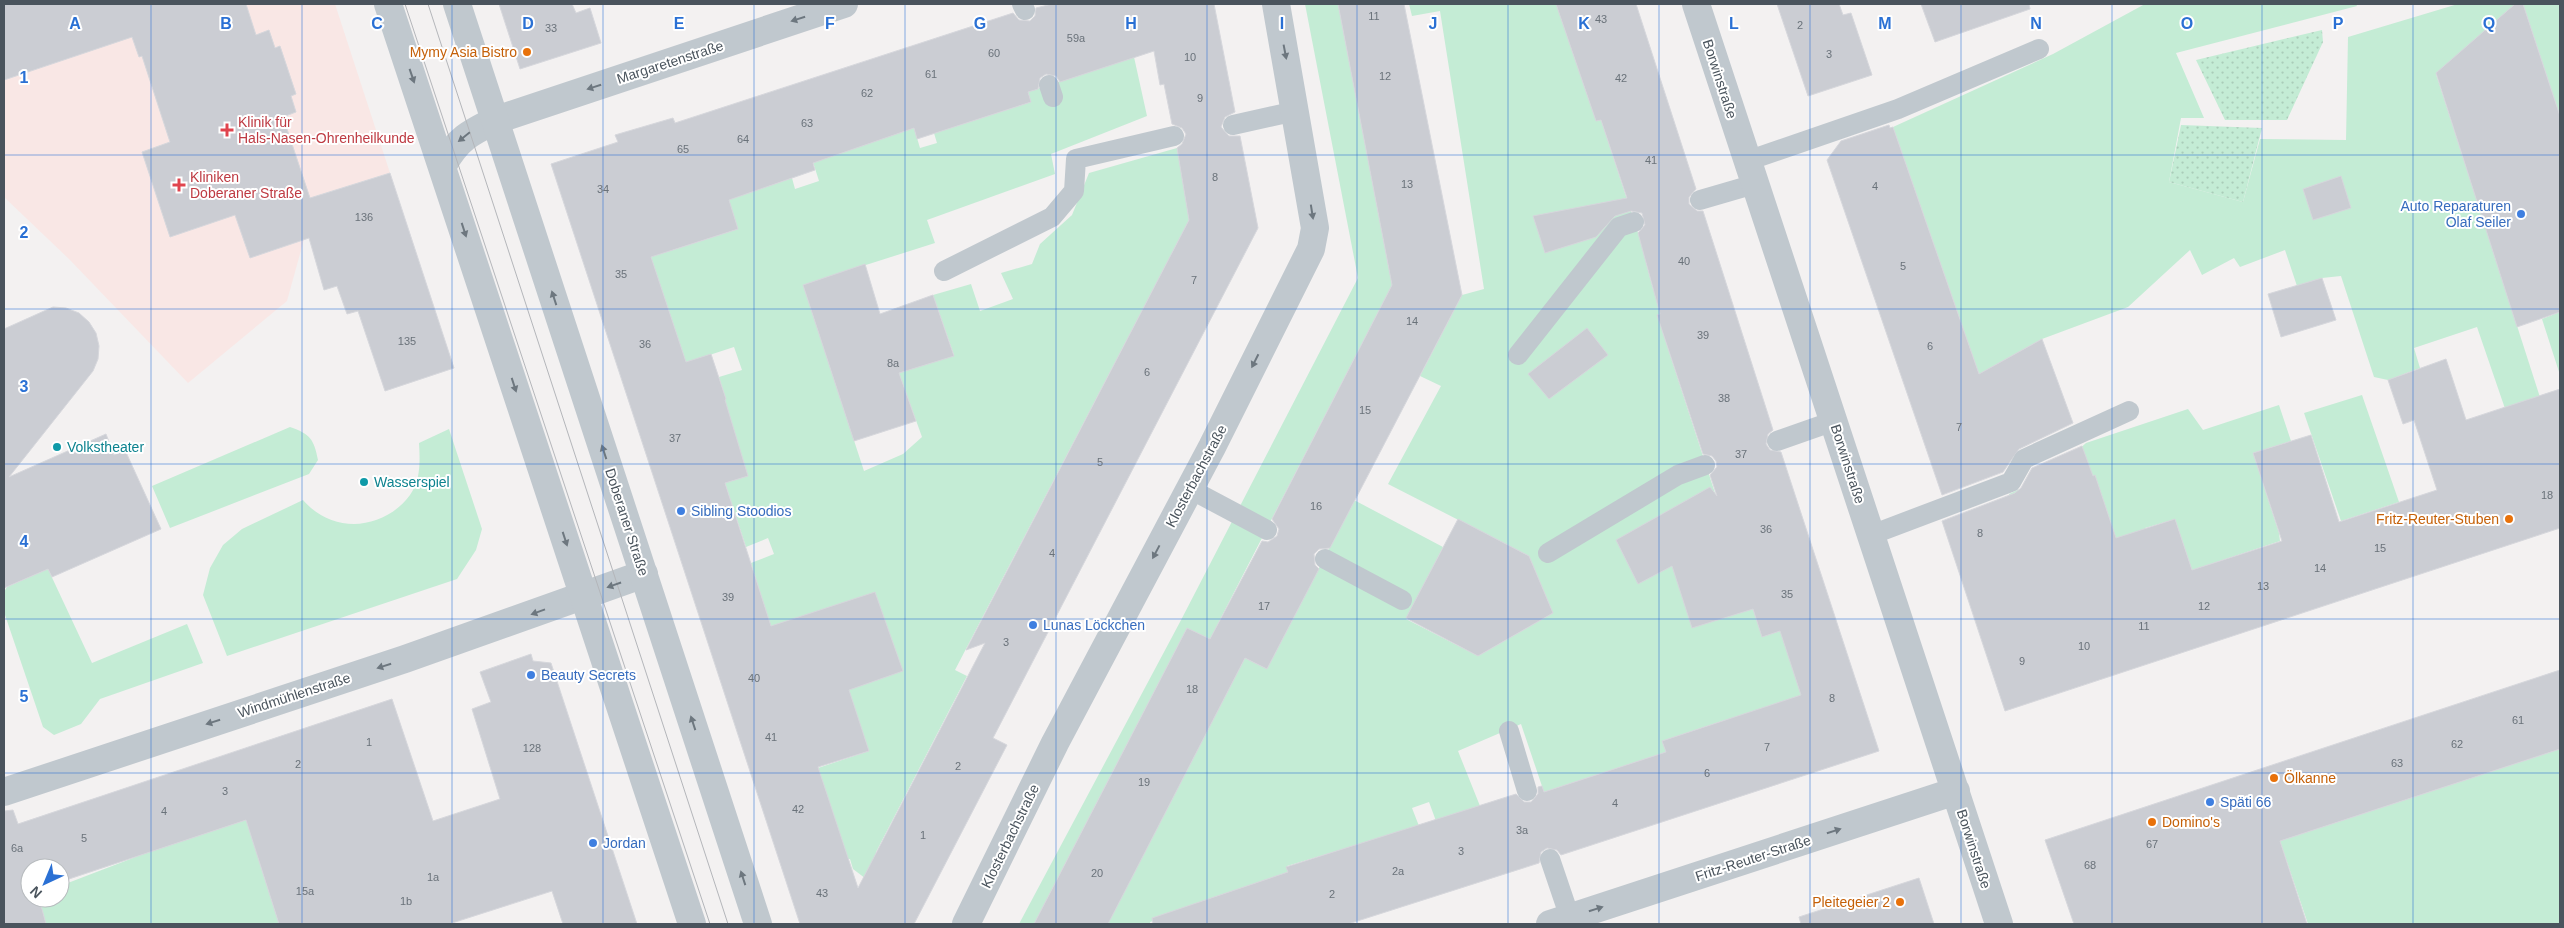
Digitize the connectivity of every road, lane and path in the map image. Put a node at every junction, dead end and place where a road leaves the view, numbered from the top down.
1 (388, 4) edge
2 (456, 4) edge
3 (844, 4) edge
4 (1276, 4) edge
5 (1696, 4) edge
6 (2040, 49) dead end
7 (1296, 111) junction
8 (496, 120) junction
9 (1234, 125) dead end
10 (1174, 136) dead end
11 (443, 165) junction
12 (1751, 173) junction
13 (1700, 200) dead end
14 (1634, 222) dead end
15 (944, 271) dead end
16 (1518, 356) dead end
17 (2129, 411) dead end
18 (1834, 421) junction
19 (1777, 441) dead end
20 (1705, 465) dead end
21 (1190, 489) junction
22 (1267, 530) dead end
23 (1871, 535) junction
24 (1548, 553) dead end
25 (1325, 559) dead end
26 (644, 574) junction
27 (583, 595) junction
28 (1402, 600) dead end
29 (1509, 731) dead end
30 (1527, 790) dead end
31 (1956, 791) junction
32 (4, 792) edge
33 (1550, 859) dead end
34 (1560, 921) edge
35 (692, 924) edge
36 (758, 924) edge
37 (966, 924) edge
38 (1999, 924) edge

1 -> 11 street
2 - 8 street, Doberaner Straße
3 -> 8 street, Margaretenstraße
4 -> 7 street, Klosterbachstraße
5 - 12 street, Borwinstraße
6 - 12 lane
7 - 9 lane
7 -> 21 street, Klosterbachstraße
8 -> 11 street
26 -> 8 street, Doberaner Straße
10 - 15 lane
11 -> 27 street
12 - 13 lane
12 - 18 street, Borwinstraße
14 - 16 lane
17 - 23 lane
18 - 19 lane
18 - 23 street, Borwinstraße
20 - 24 lane
21 - 22 lane
21 -> 37 street, Klosterbachstraße
23 - 31 street, Borwinstraße
25 - 28 lane
26 -> 27 street, Windmühlenstraße
36 -> 26 street, Doberaner Straße
27 -> 32 street, Windmühlenstraße
27 - 35 street
29 - 30 lane
34 -> 31 street, Fritz-Reuter-Straße
31 - 38 street, Borwinstraße
33 - 34 lane

